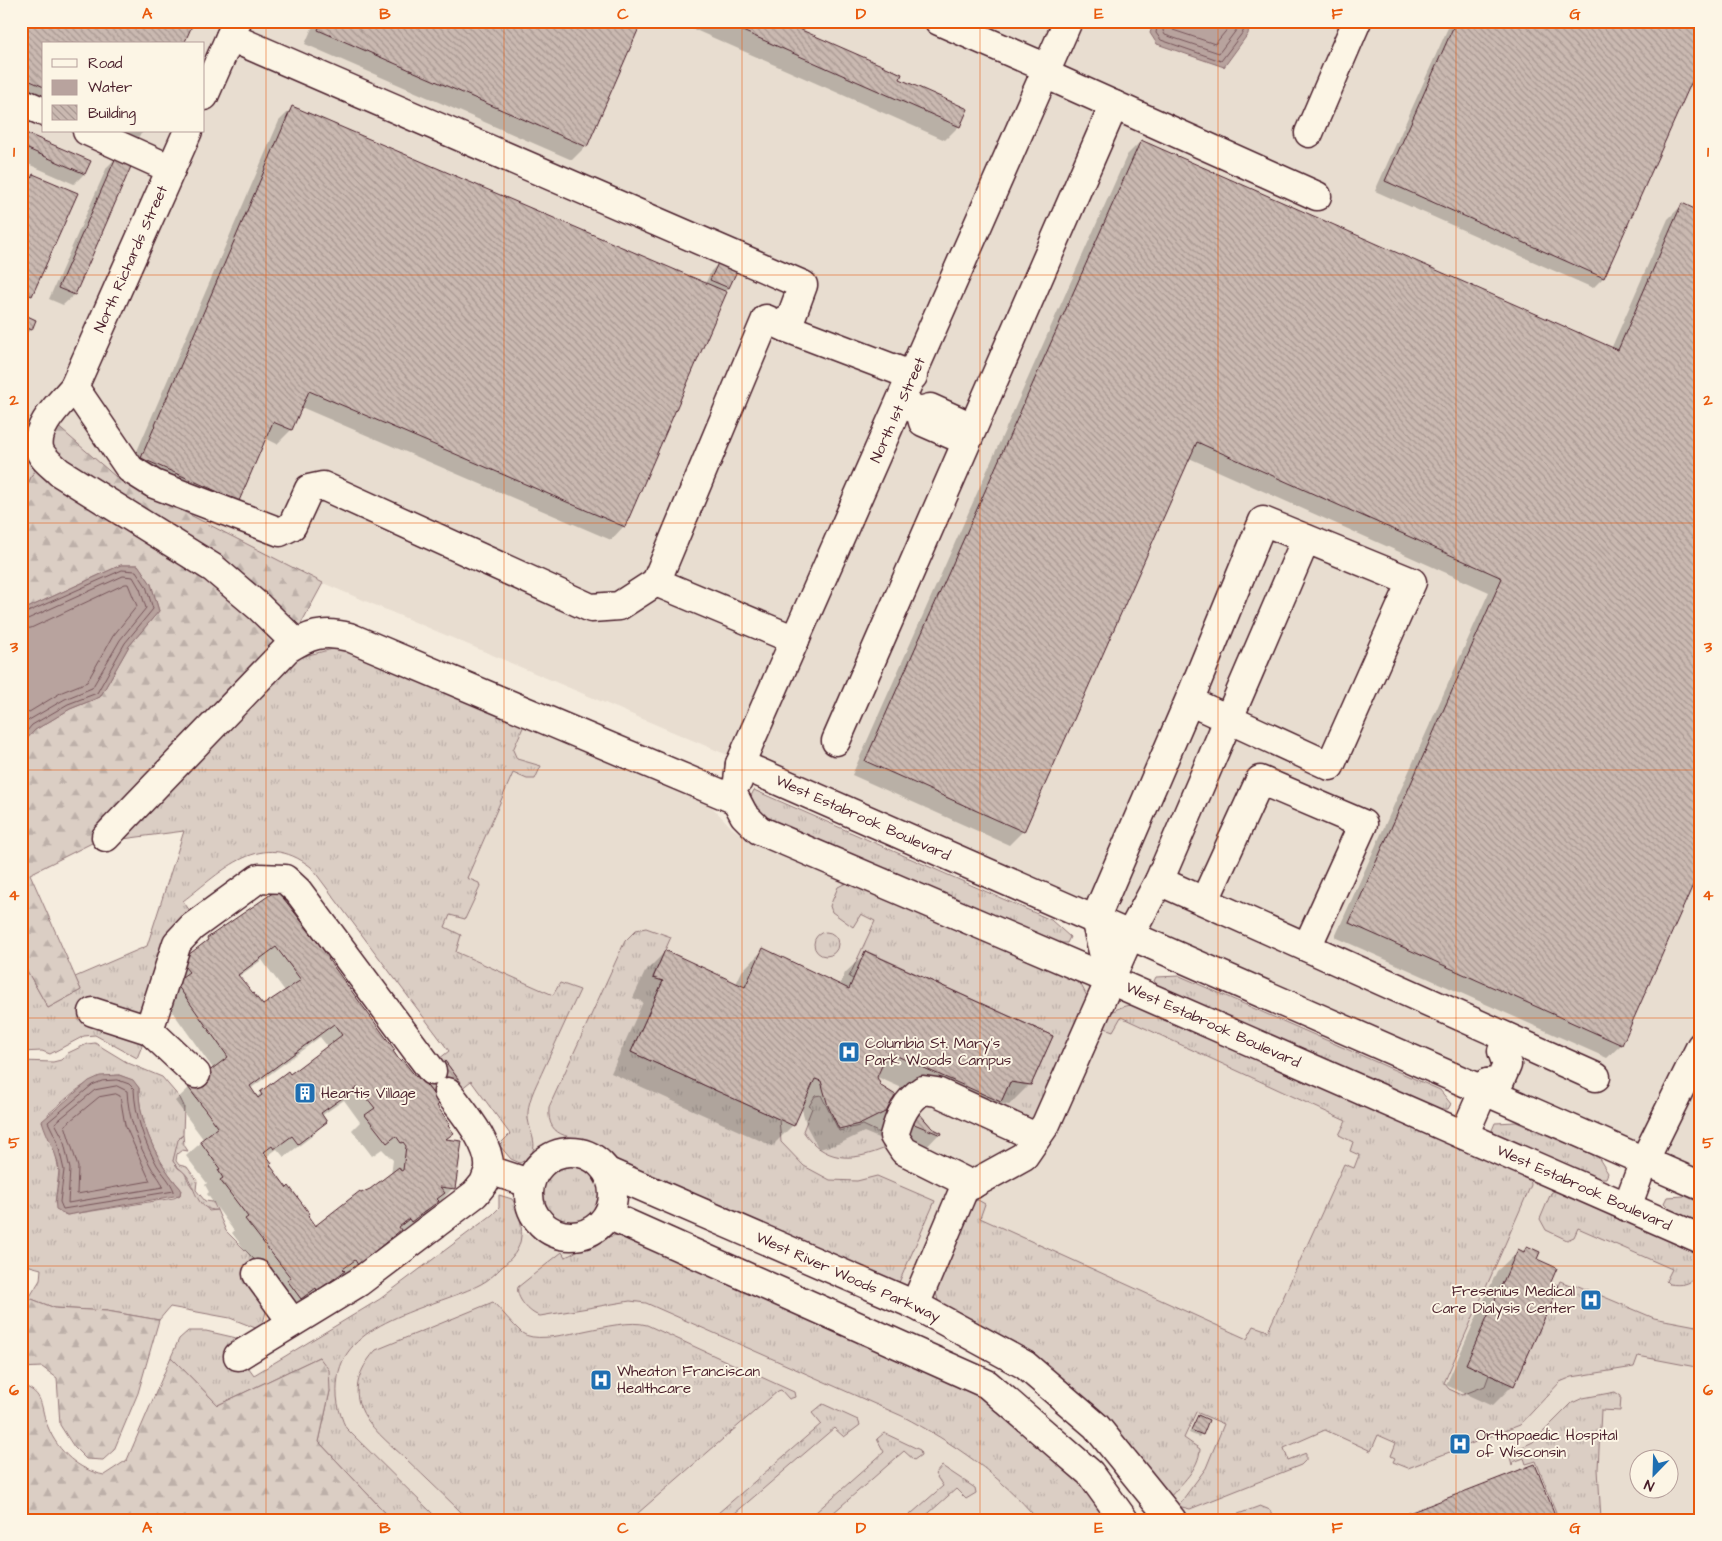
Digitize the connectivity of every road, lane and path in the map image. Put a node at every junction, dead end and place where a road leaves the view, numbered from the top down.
1 (939, 21) edge
2 (1068, 21) edge
3 (1357, 21) edge
4 (233, 29) edge
5 (1046, 71) junction
6 (205, 94) edge
7 (21, 102) edge
8 (1114, 105) junction
9 (42, 111) edge
10 (88, 132) edge
11 (188, 132) edge
12 (1309, 133) dead end
13 (171, 169) junction
14 (1317, 196) dead end
15 (787, 328) junction
16 (913, 376) junction
17 (74, 387) junction
18 (911, 407) junction
19 (968, 434) junction
20 (1306, 539) junction
21 (656, 582) junction
22 (795, 640) junction
23 (296, 643) junction
24 (1189, 701) junction
25 (1228, 720) junction
26 (836, 741) dead end
27 (740, 764) junction
28 (736, 800) junction
29 (106, 837) dead end
30 (1159, 881) junction
31 (1205, 900) junction
32 (1095, 919) junction
33 (1130, 935) junction
34 (1307, 947) junction
35 (1110, 980) junction
36 (93, 1012) dead end
37 (149, 1030) junction
38 (1505, 1044) junction
39 (1698, 1059) edge
40 (196, 1074) dead end
41 (1596, 1078) dead end
42 (1486, 1086) junction
43 (1464, 1135) junction
44 (1036, 1137) junction
45 (1644, 1161) junction
46 (489, 1170) junction
47 (608, 1172) junction
48 (530, 1183) junction
49 (972, 1185) junction
50 (1701, 1186) edge
51 (1627, 1207) junction
52 (608, 1215) junction
53 (1701, 1239) edge
54 (257, 1274) dead end
55 (915, 1305) junction
56 (292, 1322) junction
57 (238, 1356) dead end
58 (1124, 1520) edge
59 (1172, 1520) edge

1 - 5 street
2 - 5 street, North 1st Street
3 - 12 street
4 - 6 street
4 - 15 street
5 - 8 street
5 - 16 street, North 1st Street
7 - 9 street
8 - 14 street
8 - 19 street
10 - 13 street
11 - 13 street, North Richards Street
13 - 17 street, North Richards Street
15 - 16 street
15 - 21 street
16 - 18 street, North 1st Street
17 - 21 street
17 - 23 street, North Richards Street
18 - 19 street
18 - 22 street, North 1st Street
19 - 26 street
20 - 24 street
20 - 25 street
20 - 25 street
21 - 22 street
22 - 27 street, North 1st Street
23 - 28 street
23 - 29 street
24 - 25 street
24 - 32 street
25 - 30 street
27 - 28 street, North 1st Street
27 - 32 street, West Estabrook Boulevard
28 - 35 street, West Estabrook Boulevard
30 - 31 street
30 - 33 street
31 - 34 street
31 - 34 street
32 - 33 street, West Estabrook Boulevard
32 - 35 street
33 - 35 street
33 - 42 street, West Estabrook Boulevard
34 - 38 street
35 - 43 street, West Estabrook Boulevard
35 - 44 street
36 - 37 street
37 - 40 street
37 - 46 street
38 - 41 street
38 - 42 street
39 - 45 street
42 - 43 street
42 - 45 street, West Estabrook Boulevard
43 - 51 street, West Estabrook Boulevard
44 - 49 street
44 - 49 street
45 - 50 street, West Estabrook Boulevard
45 - 51 street
46 - 48 street
46 - 56 street
47 - 48 street, West River Woods Parkway
47 - 52 street
47 - 55 street, West River Woods Parkway
48 - 52 street
49 - 55 street
51 - 53 street, West Estabrook Boulevard
52 - 58 street
54 - 56 street
55 - 59 street, West River Woods Parkway
56 - 57 street

